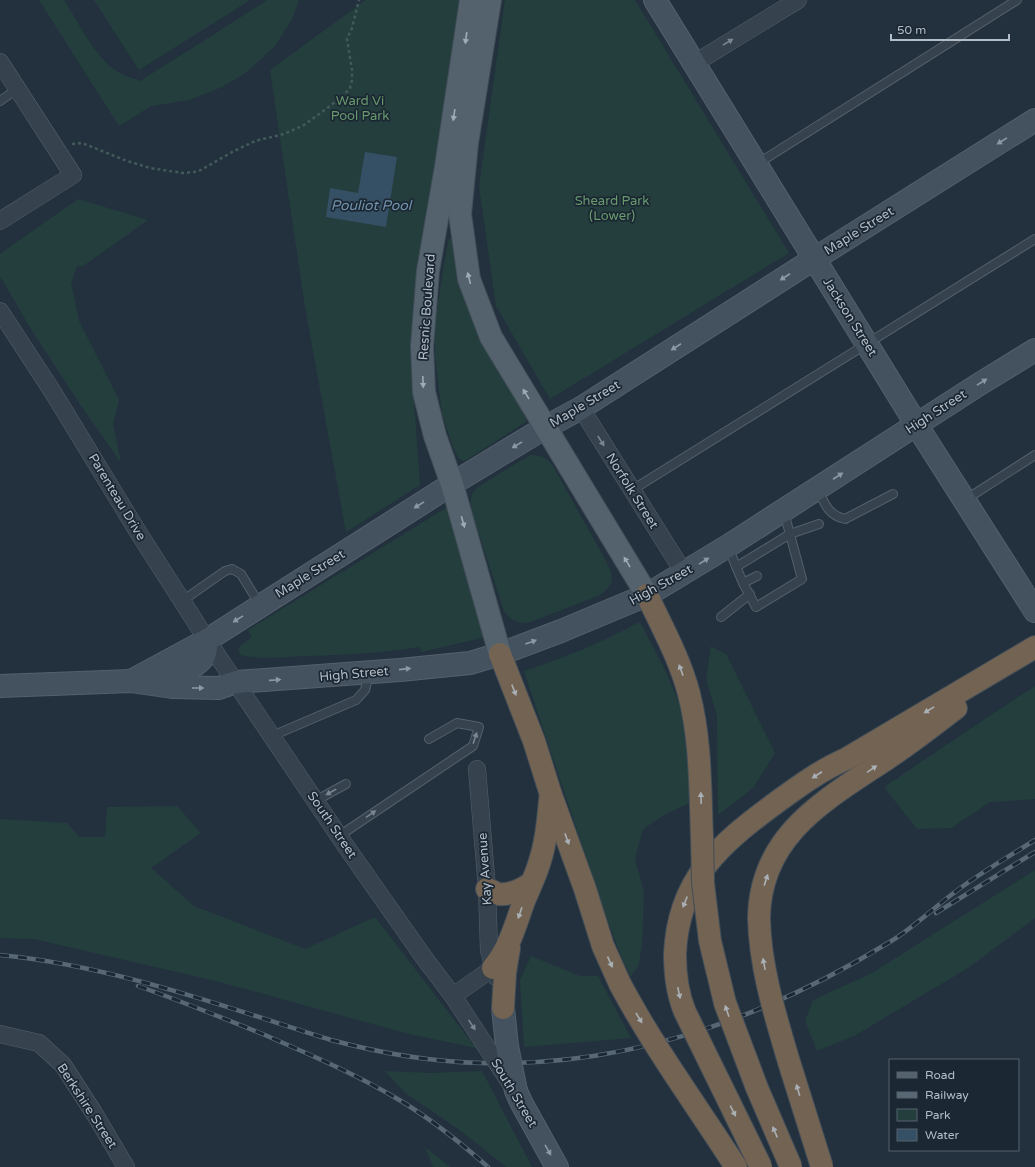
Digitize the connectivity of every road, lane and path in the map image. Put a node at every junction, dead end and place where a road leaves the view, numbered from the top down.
1 (359, 0) edge
2 (471, 0) edge
3 (490, 0) edge
4 (655, 0) edge
5 (798, 0) edge
6 (1017, 0) edge
7 (0, 62) edge
8 (695, 63) junction
9 (17, 89) junction
10 (0, 101) edge
11 (1035, 120) edge
12 (58, 152) junction
13 (757, 164) junction
14 (0, 221) edge
15 (1035, 239) edge
16 (814, 259) junction
17 (0, 311) edge
18 (867, 344) junction
19 (1035, 350) edge
20 (581, 408) junction
21 (917, 425) junction
22 (546, 428) junction
23 (1035, 455) edge
24 (452, 484) junction
25 (818, 489) junction
26 (632, 490) junction
27 (893, 494) dead end
28 (965, 500) junction
29 (783, 511) junction
30 (819, 524) dead end
31 (790, 534) junction
32 (728, 546) junction
33 (736, 567) junction
34 (684, 573) junction
35 (757, 576) dead end
36 (743, 583) junction
37 (750, 594) junction
38 (647, 595) junction
39 (182, 601) junction
40 (260, 605) junction
41 (1035, 611) edge
42 (721, 617) dead end
43 (207, 640) junction
44 (1035, 648) edge
45 (500, 654) junction
46 (370, 672) junction
47 (132, 681) junction
48 (236, 682) junction
49 (0, 686) edge
50 (272, 736) junction
51 (429, 738) dead end
52 (477, 769) dead end
53 (346, 784) dead end
54 (551, 795) junction
55 (315, 801) junction
56 (339, 836) junction
57 (530, 884) junction
58 (487, 889) junction
59 (510, 942) junction
60 (493, 968) junction
61 (453, 996) junction
62 (503, 1008) junction
63 (0, 1034) edge
64 (499, 1050) junction
65 (516, 1090) joint
66 (126, 1167) edge
67 (558, 1167) edge
68 (736, 1167) edge
69 (761, 1167) edge
70 (791, 1167) edge
71 (822, 1167) edge

1 - 12 path
2 -> 24 main road, Resnic Boulevard
22 -> 3 main road
4 - 8 main road, Jackson Street
8 -> 5 street
6 - 13 lane
7 - 9 street
8 - 13 main road, Jackson Street
9 - 10 lane
9 - 12 street
11 -> 16 main road, Maple Street
12 - 14 street
13 - 16 main road, Jackson Street
15 - 18 lane
16 - 18 main road, Jackson Street
16 -> 20 main road, Maple Street
17 - 39 street, Parenteau Drive
18 - 21 main road, Jackson Street
18 - 26 lane
21 -> 19 main road, High Street
20 - 22 main road, Maple Street
20 -> 26 street, Norfolk Street
25 -> 21 main road, High Street
21 - 28 main road, Jackson Street
22 -> 24 main road, Maple Street
38 -> 22 main road
23 - 28 lane
24 -> 40 main road, Maple Street
24 -> 45 main road, Resnic Boulevard
25 - 27 lane
25 - 29 main road, High Street
26 - 34 street, Norfolk Street
28 - 41 main road, Jackson Street
29 - 31 lane
29 - 32 main road, High Street
30 - 31 lane
31 - 33 lane
31 - 37 lane
32 - 33 lane
34 -> 32 main road, High Street
33 - 36 lane
34 - 38 main road, High Street
35 - 36 lane
36 - 37 lane
37 - 42 lane
45 -> 38 main road, High Street
70 -> 38 highway, bridge
39 - 40 lane
39 - 43 street, Parenteau Drive
40 -> 43 main road, Maple Street
43 - 47 main road
43 - 48 street, Parenteau Drive
44 -> 69 highway, bridge
71 -> 44 highway, bridge
46 -> 45 main road, High Street
45 -> 54 highway
48 -> 46 main road, High Street
46 - 50 lane
47 -> 48 main road
47 - 49 main road
48 - 50 street, South Street
50 - 55 street, South Street
56 -> 51 lane
52 - 58 street, Kay Avenue
53 -> 55 lane
54 - 57 highway
54 -> 68 highway, bridge
55 - 56 street, South Street
56 - 61 street, South Street
57 - 58 highway
57 -> 59 highway
58 - 60 street, Kay Avenue
59 - 60 highway
59 - 62 highway
60 - 61 street
60 - 62 street, Kay Avenue
61 -> 64 street, South Street
62 - 64 main road, Kay Avenue
63 - 66 street, Berkshire Street
64 - 65 main road, Kay Avenue, bridge
65 -> 67 main road, South Street

